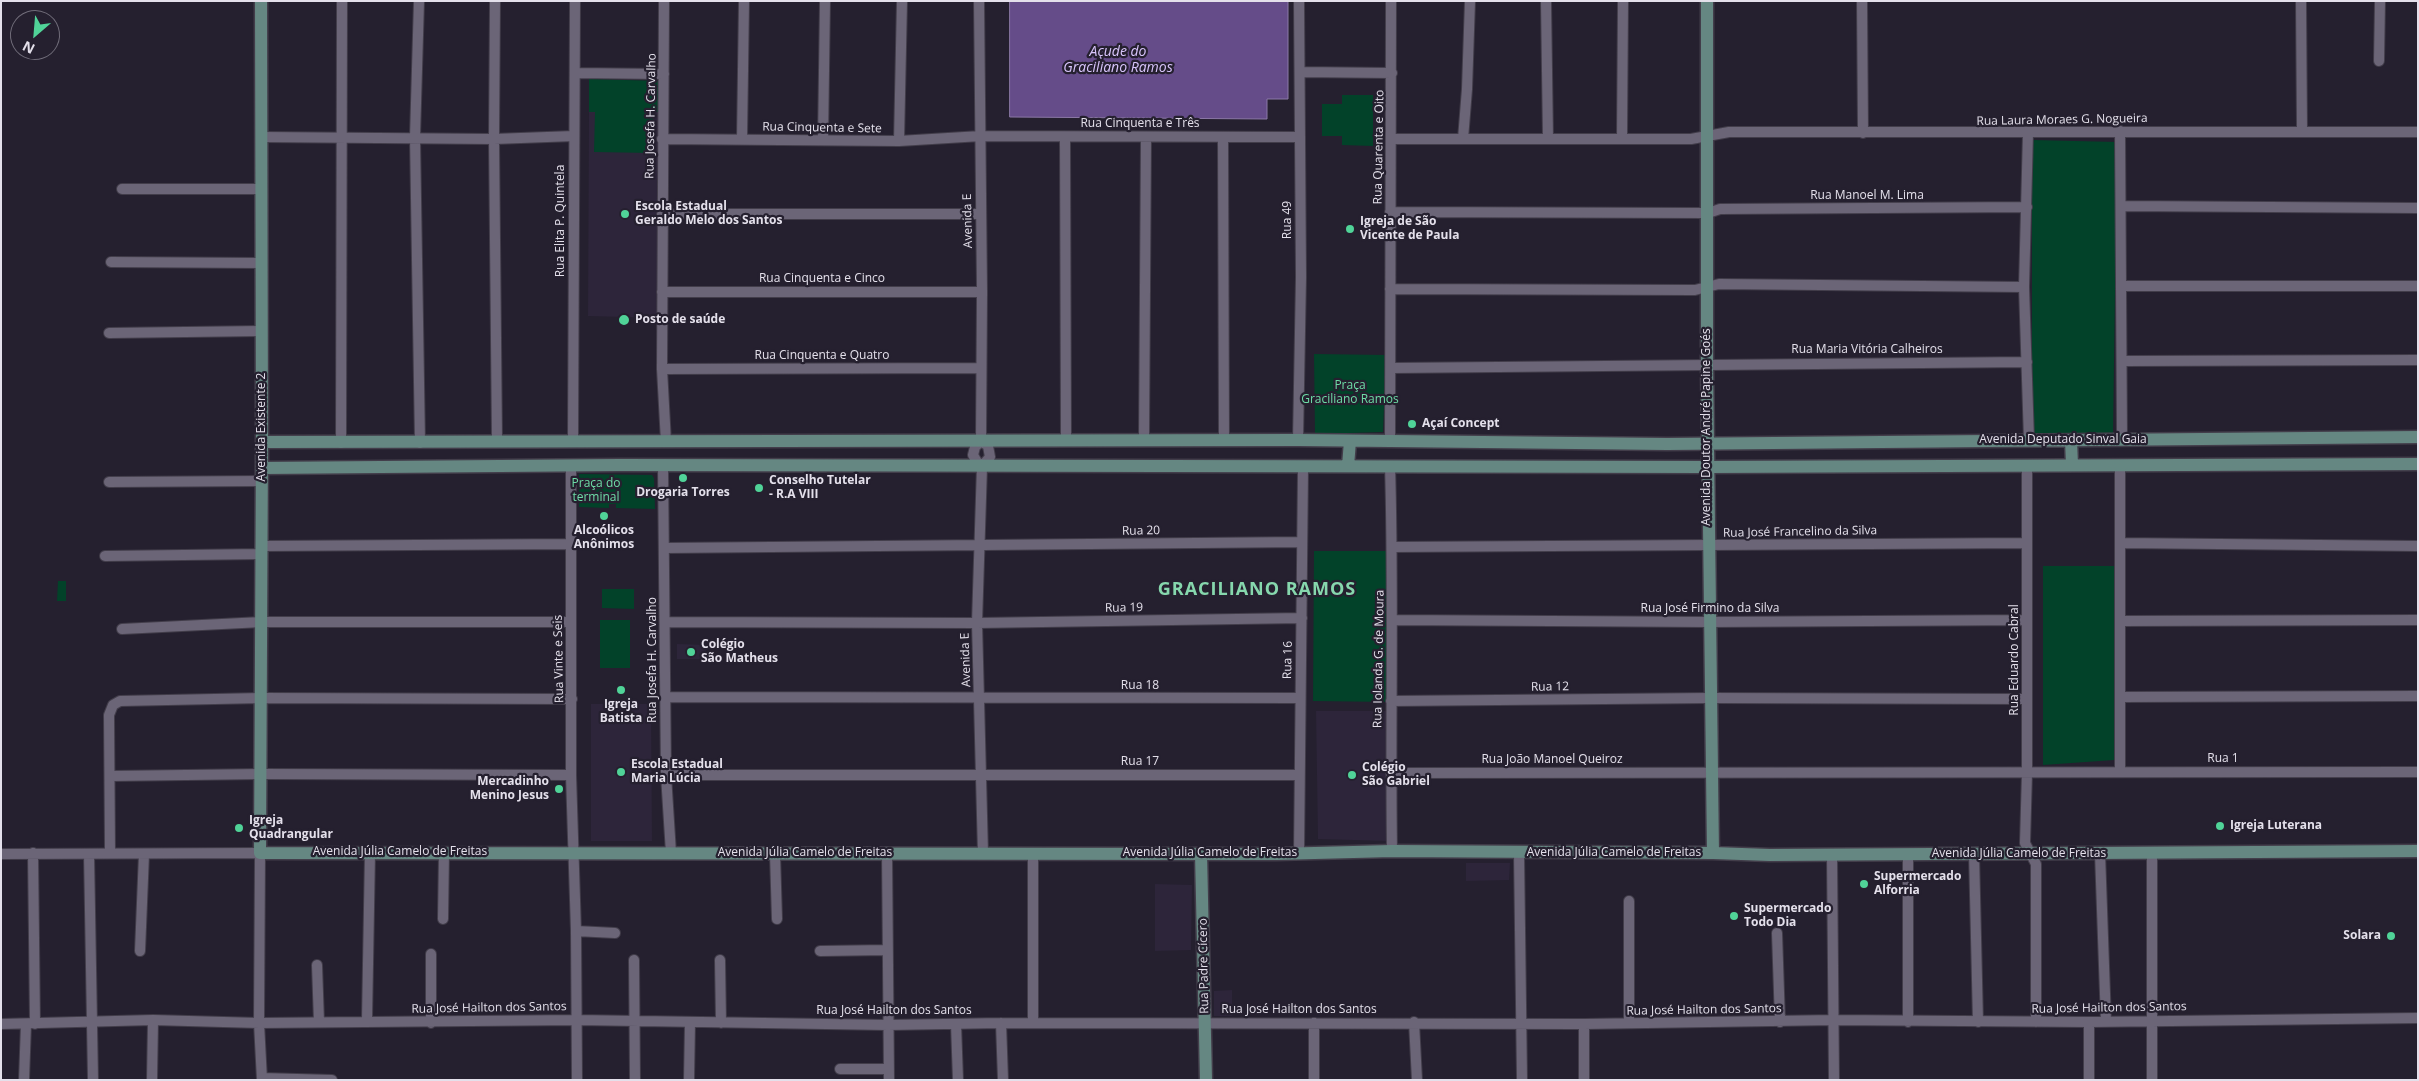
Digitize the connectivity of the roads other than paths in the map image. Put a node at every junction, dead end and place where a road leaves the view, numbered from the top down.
1 (260, 1) edge
2 (342, 1) edge
3 (419, 1) edge
4 (495, 1) edge
5 (576, 1) edge
6 (664, 1) edge
7 (744, 1) edge
8 (825, 1) edge
9 (902, 1) edge
10 (979, 1) edge
11 (1299, 1) edge
12 (1391, 1) edge
13 (1470, 1) edge
14 (1546, 1) edge
15 (1623, 1) edge
16 (1707, 1) edge
17 (1862, 1) edge
18 (2301, 1) edge
19 (2380, 1) edge
20 (2379, 61) dead end
21 (1300, 72) junction
22 (575, 73) junction
23 (1392, 73) junction
24 (664, 74) junction
25 (2120, 131) junction
26 (2302, 131) junction
27 (2418, 132) edge
28 (1863, 133) junction
29 (2028, 133) junction
30 (574, 136) junction
31 (981, 136) junction
32 (1708, 136) junction
33 (261, 137) junction
34 (340, 137) junction
35 (415, 137) junction
36 (1065, 137) junction
37 (1146, 137) junction
38 (1223, 137) junction
39 (1300, 137) junction
40 (1622, 138) junction
41 (494, 139) junction
42 (662, 139) junction
43 (742, 139) junction
44 (1463, 139) junction
45 (1548, 139) junction
46 (823, 140) junction
47 (1392, 140) junction
48 (899, 141) junction
49 (122, 189) dead end
50 (262, 189) junction
51 (2122, 206) junction
52 (2027, 207) junction
53 (2418, 208) edge
54 (1390, 212) junction
55 (1708, 213) junction
56 (662, 214) junction
57 (980, 214) junction
58 (112, 262) dead end
59 (261, 263) junction
60 (2123, 286) junction
61 (2418, 286) edge
62 (1707, 287) junction
63 (2024, 287) junction
64 (1390, 290) junction
65 (662, 292) junction
66 (982, 292) junction
67 (261, 332) junction
68 (110, 333) dead end
69 (2418, 360) edge
70 (2123, 361) junction
71 (2027, 362) junction
72 (1707, 364) junction
73 (981, 368) junction
74 (1392, 368) junction
75 (662, 370) junction
76 (2418, 437) edge
77 (497, 440) junction
78 (573, 440) junction
79 (1144, 440) junction
80 (1298, 440) junction
81 (2029, 440) junction
82 (2071, 440) junction
83 (2122, 440) junction
84 (981, 441) junction
85 (1066, 441) junction
86 (1224, 441) junction
87 (1350, 441) junction
88 (262, 442) junction
89 (420, 442) junction
90 (619, 442) junction
91 (666, 442) junction
92 (1390, 442) junction
93 (1708, 442) junction
94 (341, 443) junction
95 (2418, 464) edge
96 (571, 465) junction
97 (619, 465) junction
98 (2072, 465) junction
99 (982, 466) junction
100 (1348, 466) junction
101 (1390, 466) junction
102 (2027, 466) junction
103 (2120, 466) junction
104 (663, 467) junction
105 (1303, 468) junction
106 (1708, 468) junction
107 (262, 474) junction
108 (109, 482) dead end
109 (1302, 542) junction
110 (2027, 543) junction
111 (2120, 543) junction
112 (572, 544) junction
113 (981, 546) junction
114 (1392, 546) junction
115 (1708, 546) junction
116 (2418, 546) edge
117 (665, 548) junction
118 (262, 550) junction
119 (105, 556) dead end
120 (1302, 618) junction
121 (1393, 620) junction
122 (2027, 620) junction
123 (2418, 620) edge
124 (2121, 621) junction
125 (262, 622) junction
126 (570, 622) junction
127 (666, 622) junction
128 (1709, 622) junction
129 (977, 623) junction
130 (122, 629) dead end
131 (2418, 696) edge
132 (666, 697) junction
133 (2121, 697) junction
134 (262, 698) junction
135 (1300, 698) junction
136 (1710, 698) junction
137 (572, 699) junction
138 (980, 699) junction
139 (2027, 699) junction
140 (1391, 701) junction
141 (1713, 772) junction
142 (2120, 772) junction
143 (2418, 772) edge
144 (1391, 773) junction
145 (2027, 773) junction
146 (262, 774) junction
147 (571, 775) junction
148 (666, 775) junction
149 (980, 775) junction
150 (1299, 775) junction
151 (110, 776) junction
152 (1392, 851) junction
153 (2418, 851) edge
154 (370, 852) junction
155 (444, 852) junction
156 (887, 852) junction
157 (33, 853) junction
158 (110, 853) junction
159 (260, 853) junction
160 (574, 853) junction
161 (671, 853) junction
162 (1201, 853) junction
163 (1299, 853) junction
164 (1713, 853) junction
165 (1974, 853) junction
166 (2030, 853) junction
167 (2100, 853) junction
168 (2152, 853) junction
169 (1, 854) edge
170 (89, 854) junction
171 (144, 854) junction
172 (775, 854) junction
173 (983, 854) junction
174 (1033, 854) junction
175 (1519, 854) junction
176 (1832, 855) junction
177 (1908, 855) junction
178 (1629, 901) dead end
179 (443, 919) dead end
180 (777, 919) dead end
181 (576, 931) junction
182 (615, 933) dead end
183 (1777, 933) dead end
184 (887, 950) junction
185 (140, 951) dead end
186 (820, 951) dead end
187 (431, 954) dead end
188 (634, 960) dead end
189 (720, 960) dead end
190 (317, 965) dead end
191 (2418, 1018) edge
192 (153, 1020) junction
193 (367, 1020) junction
194 (577, 1020) junction
195 (1834, 1020) junction
196 (2152, 1020) junction
197 (91, 1022) junction
198 (319, 1022) junction
199 (635, 1022) junction
200 (690, 1022) junction
201 (1414, 1022) junction
202 (1523, 1022) junction
203 (1780, 1022) junction
204 (1908, 1022) junction
205 (1978, 1022) junction
206 (2036, 1022) junction
207 (2088, 1022) junction
208 (2106, 1022) junction
209 (431, 1023) junction
210 (721, 1023) junction
211 (1001, 1023) junction
212 (1033, 1023) junction
213 (1314, 1023) junction
214 (1629, 1023) junction
215 (1, 1024) edge
216 (30, 1024) junction
217 (259, 1024) junction
218 (956, 1024) junction
219 (1205, 1024) junction
220 (1584, 1024) junction
221 (888, 1025) junction
222 (840, 1069) dead end
223 (888, 1075) edge
224 (262, 1079) edge
225 (24, 1080) edge
226 (93, 1080) edge
227 (152, 1080) edge
228 (332, 1080) edge
229 (576, 1080) edge
230 (635, 1080) edge
231 (689, 1080) edge
232 (958, 1080) edge
233 (1004, 1080) edge
234 (1206, 1080) edge
235 (1314, 1080) edge
236 (1417, 1080) edge
237 (1522, 1080) edge
238 (1584, 1080) edge
239 (1834, 1080) edge
240 (2089, 1080) edge
241 (2152, 1080) edge

1 - 33 street, Avenida Existente 2
2 - 34 street
3 - 35 street
4 - 41 street
5 - 22 street, Rua Elita P. Quintela
6 - 24 street, Rua Josefa H. Carvalho
7 - 43 street
8 - 46 street
9 - 48 street
10 - 31 street, Avenida E
11 - 21 street, Rua 49
12 - 23 street, Rua Quarenta e Oito
13 - 44 street
14 - 45 street
15 - 40 street
16 - 32 street, Avenida Doutor André Papine Goés
17 - 28 street
18 - 26 street
19 - 20 street
21 - 23 street
21 - 39 street, Rua 49
22 - 24 street
22 - 30 street, Rua Elita P. Quintela
23 - 47 street, Rua Quarenta e Oito
24 - 42 street, Rua Josefa H. Carvalho
25 - 26 street, Rua Laura Moraes G. Nogueira
25 - 29 street, Rua Laura Moraes G. Nogueira
25 - 51 street
26 - 27 street, Rua Laura Moraes G. Nogueira
28 - 29 street, Rua Laura Moraes G. Nogueira
28 - 32 street, Rua Laura Moraes G. Nogueira
29 - 52 street
30 - 41 street
30 - 78 street, Rua Elita P. Quintela
31 - 36 street, Rua Cinquenta e Três
31 - 48 street, Rua Cinquenta e Sete
31 - 57 street, Avenida E
32 - 40 street, Rua Laura Moraes G. Nogueira
32 - 55 street, Avenida Doutor André Papine Goés
33 - 34 street
33 - 50 street, Avenida Existente 2
34 - 35 street
34 - 94 street
35 - 41 street
35 - 89 street
36 - 37 street, Rua Cinquenta e Três
36 - 85 street
37 - 38 street, Rua Cinquenta e Três
37 - 79 street
38 - 39 street, Rua Cinquenta e Três
38 - 86 street
39 - 80 street, Rua 49
40 - 45 street, Rua Laura Moraes G. Nogueira
41 - 77 street
42 - 43 street, Rua Cinquenta e Sete
42 - 56 street, Rua Josefa H. Carvalho
43 - 46 street, Rua Cinquenta e Sete
44 - 45 street, Rua Laura Moraes G. Nogueira
44 - 47 street, Rua Laura Moraes G. Nogueira
46 - 48 street, Rua Cinquenta e Sete
47 - 54 street, Rua Quarenta e Oito
49 - 50 street
50 - 59 street, Avenida Existente 2
51 - 53 street
51 - 60 street
52 - 55 street, Rua Manoel M. Lima
52 - 63 street
54 - 55 street, Rua Manoel M. Lima
54 - 64 street, Rua Quarenta e Oito
55 - 62 street, Avenida Doutor André Papine Goés
56 - 57 street
56 - 65 street, Rua Josefa H. Carvalho
57 - 66 street, Avenida E
58 - 59 street
59 - 67 street, Avenida Existente 2
60 - 61 street
60 - 70 street
62 - 63 street
62 - 64 street
62 - 72 street, Avenida Doutor André Papine Goés
63 - 71 street
64 - 74 street, Rua Quarenta e Oito
65 - 66 street, Rua Cinquenta e Cinco
65 - 75 street, Rua Josefa H. Carvalho
66 - 73 street, Avenida E
67 - 68 street
67 - 88 street, Avenida Existente 2
69 - 70 street
70 - 83 street
71 - 72 street, Rua Maria Vitória Calheiros
71 - 81 street
72 - 74 street, Rua Maria Vitória Calheiros
72 - 93 street, Avenida Doutor André Papine Goés
73 - 75 street, Rua Cinquenta e Quatro
73 - 84 street, Avenida E
74 - 92 street, Rua Quarenta e Oito
75 - 91 street, Rua Josefa H. Carvalho
76 - 83 street, Avenida Deputado Sinval Gaia
77 - 78 street, Avenida Deputado Sinval Gaia
77 - 89 street, Avenida Deputado Sinval Gaia
78 - 90 street, Avenida Deputado Sinval Gaia
79 - 85 street, Avenida Deputado Sinval Gaia
79 - 86 street, Avenida Deputado Sinval Gaia
80 - 86 street, Avenida Deputado Sinval Gaia
80 - 87 street, Avenida Deputado Sinval Gaia
81 - 82 street, Avenida Deputado Sinval Gaia
81 - 93 street, Avenida Deputado Sinval Gaia
82 - 83 street, Avenida Deputado Sinval Gaia
82 - 98 street
84 - 85 street, Avenida Deputado Sinval Gaia
84 - 91 street, Avenida Deputado Sinval Gaia
84 - 99 street, Avenida E
87 - 92 street, Avenida Deputado Sinval Gaia
87 - 100 street
88 - 94 street, Avenida Deputado Sinval Gaia
88 - 107 street, Avenida Existente 2
89 - 94 street, Avenida Deputado Sinval Gaia
90 - 91 street, Avenida Deputado Sinval Gaia
90 - 97 street
92 - 93 street, Avenida Deputado Sinval Gaia
93 - 106 street, Avenida Doutor André Papine Goés
95 - 103 street, Avenida Deputado Sinval Gaia
96 - 97 street, Avenida Deputado Sinval Gaia
96 - 107 street, Avenida Deputado Sinval Gaia
96 - 112 street, Rua Vinte e Seis
97 - 104 street, Avenida Deputado Sinval Gaia
98 - 102 street, Avenida Deputado Sinval Gaia
98 - 103 street, Avenida Deputado Sinval Gaia
99 - 104 street, Avenida Deputado Sinval Gaia
99 - 105 street, Avenida Deputado Sinval Gaia
99 - 113 street, Avenida E
100 - 101 street, Avenida Deputado Sinval Gaia
100 - 105 street, Avenida Deputado Sinval Gaia
101 - 106 street, Avenida Deputado Sinval Gaia
101 - 114 street, Rua Iolanda G. de Moura
102 - 106 street, Avenida Deputado Sinval Gaia
102 - 110 street, Rua Eduardo Cabral
103 - 111 street
104 - 117 street, Rua Josefa H. Carvalho
105 - 109 street, Rua 16
106 - 115 street, Avenida Doutor André Papine Goés
107 - 108 street
107 - 118 street, Avenida Existente 2
109 - 113 street, Rua 20
109 - 120 street, Rua 16
110 - 115 street, Rua José Francelino da Silva
110 - 122 street, Rua Eduardo Cabral
111 - 116 street
111 - 124 street
112 - 118 street
112 - 126 street, Rua Vinte e Seis
113 - 117 street, Rua 20
113 - 129 street, Avenida E
114 - 115 street, Rua José Francelino da Silva
114 - 121 street, Rua Iolanda G. de Moura
115 - 128 street, Avenida Doutor André Papine Goés
117 - 127 street, Rua Josefa H. Carvalho
118 - 119 street
118 - 125 street, Avenida Existente 2
120 - 129 street, Rua 19
120 - 135 street, Rua 16
121 - 128 street, Rua José Firmino da Silva
121 - 140 street, Rua Iolanda G. de Moura
122 - 128 street, Rua José Firmino da Silva
122 - 139 street, Rua Eduardo Cabral
123 - 124 street
124 - 133 street
125 - 126 street
125 - 130 street
125 - 134 street, Avenida Existente 2
126 - 137 street, Rua Vinte e Seis
127 - 129 street, Rua 19
127 - 132 street, Rua Josefa H. Carvalho
128 - 136 street, Avenida Doutor André Papine Goés
129 - 138 street, Avenida E
131 - 133 street
132 - 138 street, Rua 18
132 - 148 street, Rua Josefa H. Carvalho
133 - 142 street
134 - 137 street
134 - 146 street, Avenida Existente 2
134 - 151 street
135 - 138 street, Rua 18
135 - 150 street, Rua 16
136 - 139 street, Rua 12
136 - 140 street, Rua 12
136 - 141 street, Avenida Doutor André Papine Goés
137 - 147 street, Rua Vinte e Seis
138 - 149 street, Avenida E
139 - 145 street, Rua Eduardo Cabral
140 - 144 street, Rua Iolanda G. de Moura
141 - 144 street, Rua João Manoel Queiroz
141 - 145 street, Rua João Manoel Queiroz
141 - 164 street, Avenida Doutor André Papine Goés
142 - 143 street, Rua 1
142 - 145 street, Rua 1
144 - 152 street, Rua Iolanda G. de Moura
145 - 166 street, Rua Eduardo Cabral
146 - 147 street
146 - 151 street
146 - 159 street, Avenida Existente 2
147 - 160 street, Rua Vinte e Seis
148 - 149 street, Rua 17
148 - 161 street, Rua Josefa H. Carvalho
149 - 150 street, Rua 17
149 - 173 street, Avenida E
150 - 163 street, Rua 16
151 - 158 street
152 - 163 street, Avenida Júlia Camelo de Freitas
152 - 175 street, Avenida Júlia Camelo de Freitas
153 - 168 street, Avenida Júlia Camelo de Freitas
154 - 155 street, Avenida Júlia Camelo de Freitas
154 - 159 street, Avenida Júlia Camelo de Freitas
154 - 193 street
155 - 160 street, Avenida Júlia Camelo de Freitas
155 - 179 street
156 - 172 street, Avenida Júlia Camelo de Freitas
156 - 173 street, Avenida Júlia Camelo de Freitas
156 - 184 street
157 - 169 street, Avenida Júlia Camelo de Freitas
157 - 170 street, Avenida Júlia Camelo de Freitas
157 - 216 street
158 - 170 street, Avenida Júlia Camelo de Freitas
158 - 171 street, Avenida Júlia Camelo de Freitas
159 - 171 street, Avenida Júlia Camelo de Freitas
159 - 217 street
160 - 161 street, Avenida Júlia Camelo de Freitas
160 - 181 street, Rua Vinte e Seis
161 - 172 street, Avenida Júlia Camelo de Freitas
162 - 163 street, Avenida Júlia Camelo de Freitas
162 - 174 street, Avenida Júlia Camelo de Freitas
162 - 219 street, Rua Padre Cícero
164 - 175 street, Avenida Júlia Camelo de Freitas
164 - 176 street, Avenida Júlia Camelo de Freitas
165 - 166 street, Avenida Júlia Camelo de Freitas
165 - 177 street, Avenida Júlia Camelo de Freitas
165 - 205 street
166 - 167 street, Avenida Júlia Camelo de Freitas
166 - 206 street, Rua Eduardo Cabral
167 - 168 street, Avenida Júlia Camelo de Freitas
167 - 208 street
168 - 196 street
170 - 197 street
171 - 185 street
172 - 180 street
173 - 174 street, Avenida Júlia Camelo de Freitas
174 - 212 street
175 - 202 street
176 - 177 street, Avenida Júlia Camelo de Freitas
176 - 195 street
177 - 204 street
178 - 214 street
181 - 182 street
181 - 194 street, Rua Vinte e Seis
183 - 203 street
184 - 186 street
184 - 221 street
187 - 209 street
188 - 199 street
189 - 210 street
190 - 198 street
191 - 196 street, Rua José Hailton dos Santos
192 - 197 street, Rua José Hailton dos Santos
192 - 217 street, Rua José Hailton dos Santos
192 - 227 street
193 - 198 street, Rua José Hailton dos Santos
193 - 209 street, Rua José Hailton dos Santos
194 - 199 street, Rua José Hailton dos Santos
194 - 209 street, Rua José Hailton dos Santos
194 - 229 street, Rua Vinte e Seis
195 - 203 street, Rua José Hailton dos Santos
195 - 204 street, Rua José Hailton dos Santos
195 - 239 street
196 - 208 street, Rua José Hailton dos Santos
196 - 241 street
197 - 216 street, Rua José Hailton dos Santos
197 - 226 street
198 - 217 street, Rua José Hailton dos Santos
199 - 200 street, Rua José Hailton dos Santos
199 - 230 street
200 - 210 street, Rua José Hailton dos Santos
200 - 231 street
201 - 202 street, Rua José Hailton dos Santos
201 - 213 street, Rua José Hailton dos Santos
201 - 236 street
202 - 220 street, Rua José Hailton dos Santos
202 - 237 street
203 - 214 street, Rua José Hailton dos Santos
204 - 205 street, Rua José Hailton dos Santos
205 - 206 street, Rua José Hailton dos Santos
206 - 207 street, Rua José Hailton dos Santos
207 - 208 street, Rua José Hailton dos Santos
207 - 240 street
210 - 221 street, Rua José Hailton dos Santos
211 - 212 street, Rua José Hailton dos Santos
211 - 218 street, Rua José Hailton dos Santos
211 - 233 street
212 - 219 street, Rua José Hailton dos Santos
213 - 219 street, Rua José Hailton dos Santos
213 - 235 street
214 - 220 street, Rua José Hailton dos Santos
215 - 216 street, Rua José Hailton dos Santos
216 - 225 street
217 - 224 street
218 - 221 street, Rua José Hailton dos Santos
218 - 232 street
219 - 234 street, Rua Padre Cícero
220 - 238 street
221 - 223 street
222 - 223 street
224 - 228 street

